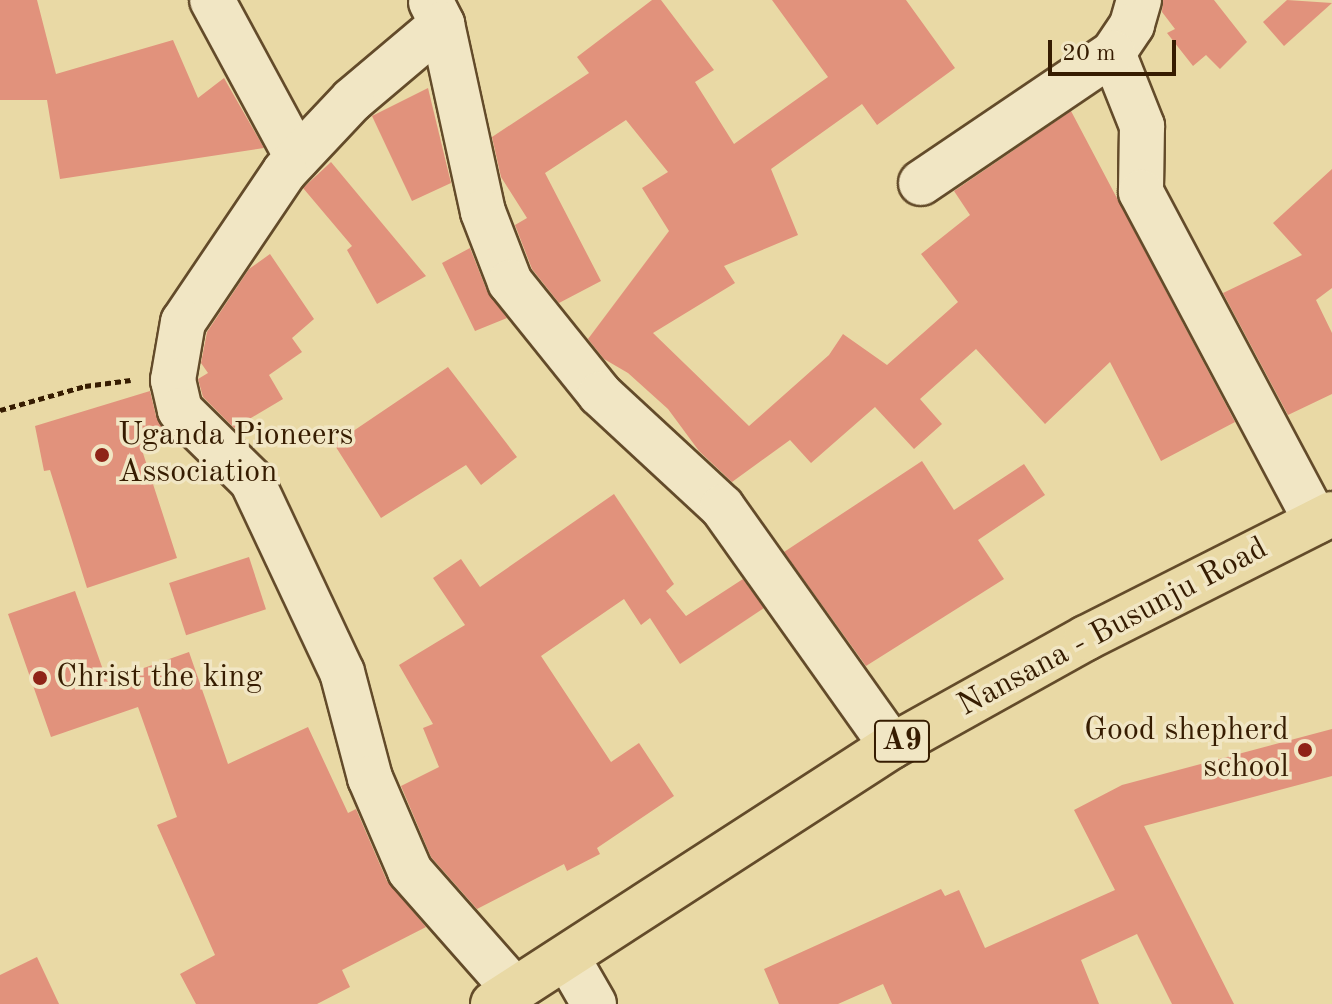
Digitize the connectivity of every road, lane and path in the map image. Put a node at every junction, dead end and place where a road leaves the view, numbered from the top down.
1 (212, 0) edge
2 (1139, 0) edge
3 (436, 12) edge
4 (1113, 53) junction
5 (297, 157) junction
6 (921, 183) dead end
7 (174, 368) junction
8 (0, 410) edge
9 (1324, 518) edge
10 (892, 746) junction
11 (567, 957) junction
12 (504, 997) edge
13 (594, 1004) edge

1 - 5 street
2 - 4 street
3 - 5 street
3 - 10 street
4 - 6 street
4 - 9 street
5 - 7 street
7 - 8 path
7 - 12 street
9 - 10 main road, Nansana - Busunju Road / A9
10 - 11 main road, Nansana - Busunju Road / A9
11 - 12 main road, Nansana - Busunju Road / A9
11 - 13 street

